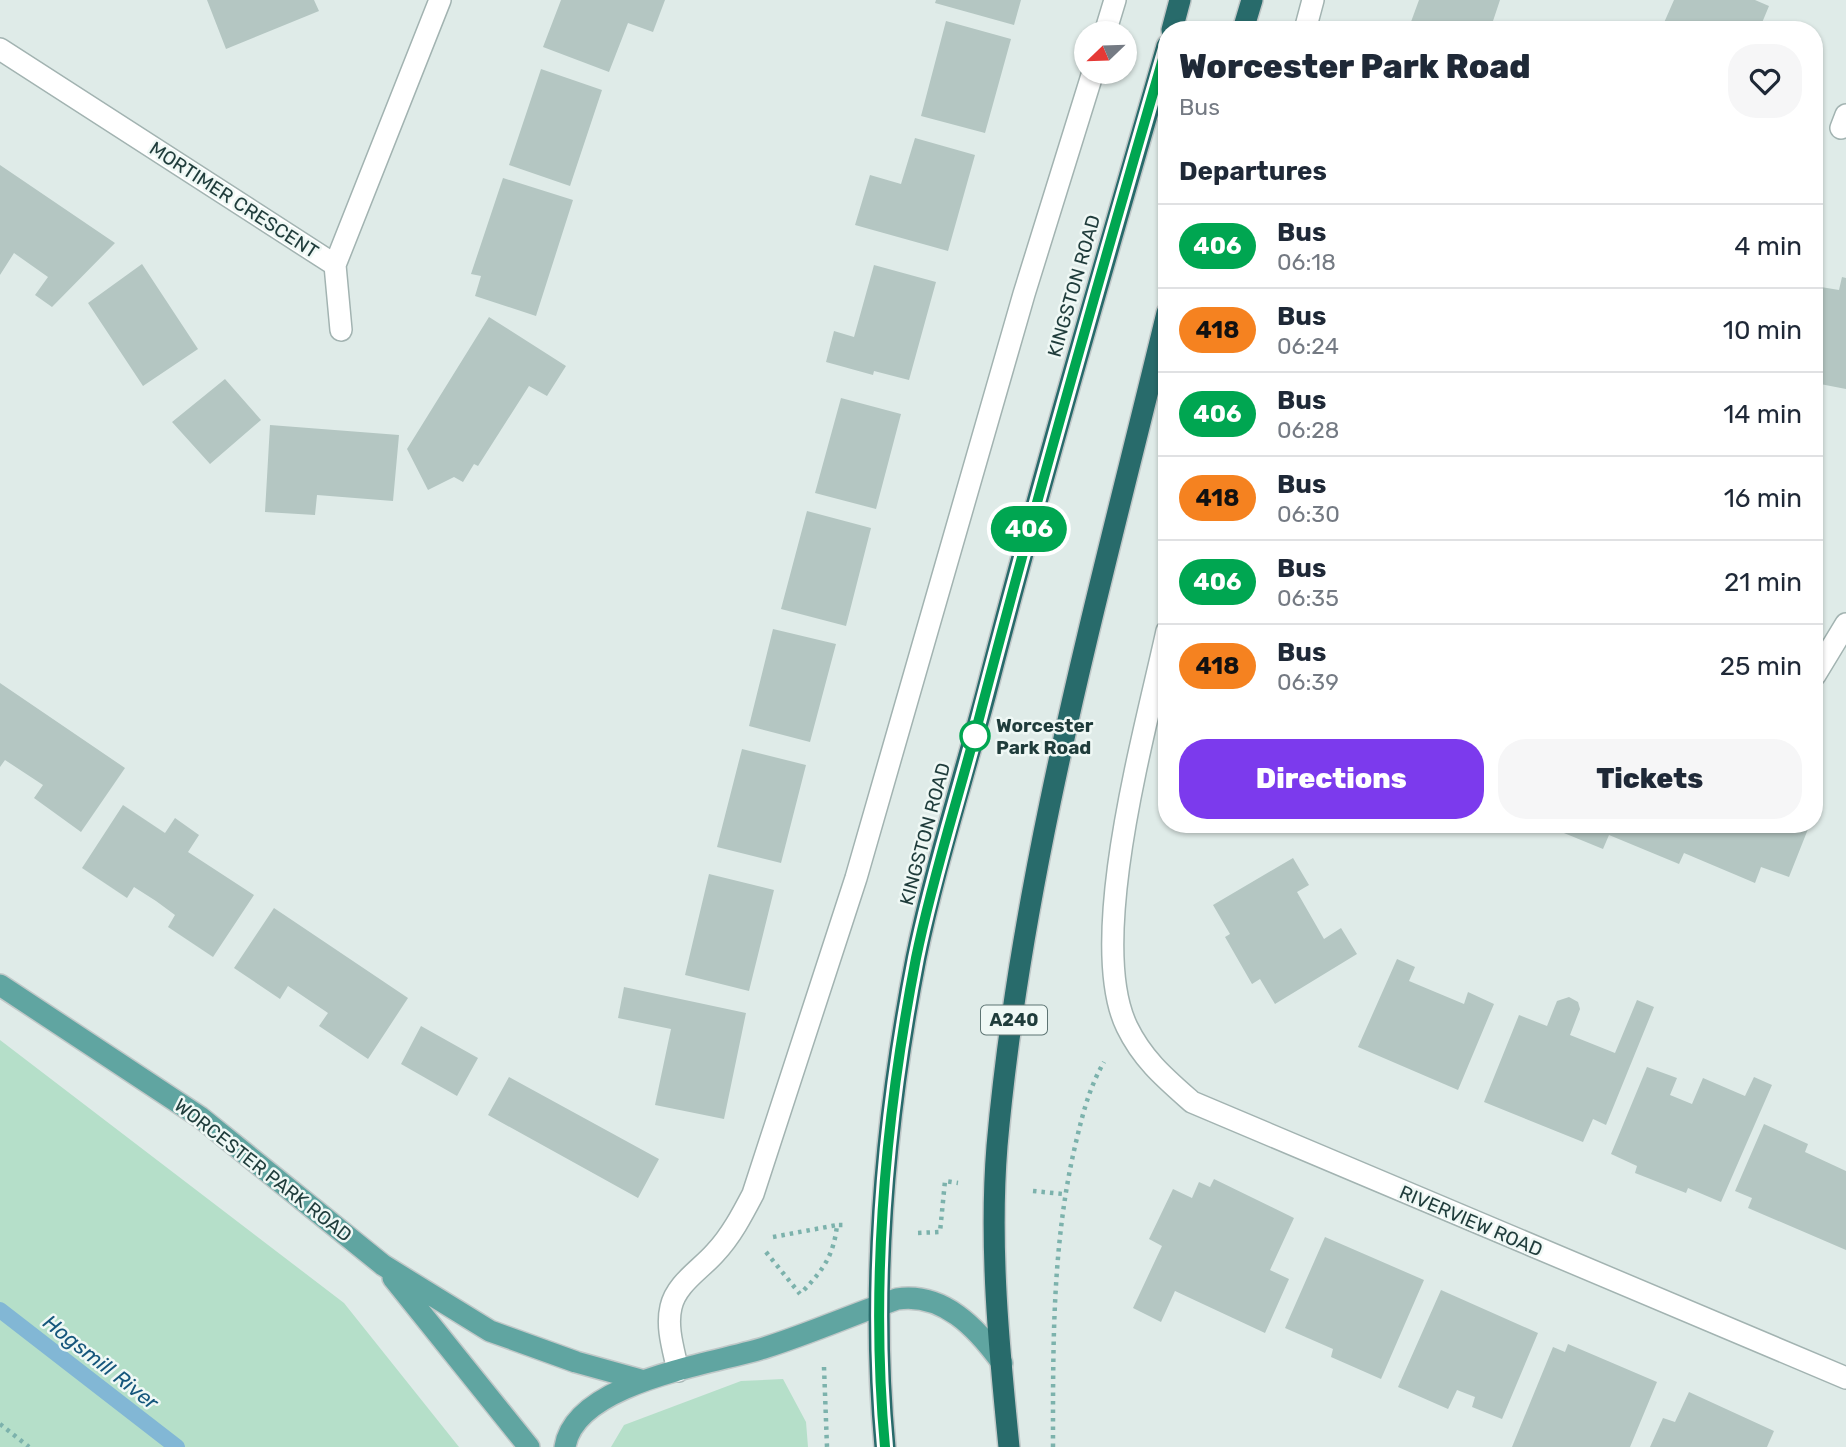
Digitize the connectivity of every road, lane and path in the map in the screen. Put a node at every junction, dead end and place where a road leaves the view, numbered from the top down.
1 (440, 0) edge
2 (1115, 0) edge
3 (1181, 0) edge
4 (1252, 0) edge
5 (1313, 0) edge
6 (1109, 21) edge
7 (1175, 21) edge
8 (1246, 21) edge
9 (1307, 21) edge
10 (0, 49) edge
11 (1158, 77) edge
12 (1089, 84) edge
13 (335, 265) junction
14 (341, 330) dead end
15 (1158, 350) edge
16 (1846, 624) edge
17 (1823, 662) edge
18 (1158, 673) edge
19 (0, 985) edge
20 (1125, 1025) junction
21 (965, 1184) dead end
22 (1041, 1191) dead end
23 (1063, 1195) junction
24 (850, 1224) dead end
25 (837, 1225) junction
26 (736, 1226) junction
27 (923, 1233) dead end
28 (757, 1240) junction
29 (383, 1265) junction
30 (800, 1295) junction
31 (804, 1303) dead end
32 (881, 1304) junction
33 (823, 1360) dead end
34 (1002, 1363) junction
35 (678, 1371) junction
36 (1846, 1378) edge
37 (642, 1380) junction
38 (0, 1423) edge
39 (1007, 1442) edge
40 (29, 1447) edge
41 (528, 1447) edge
42 (565, 1447) edge
43 (827, 1447) edge
44 (885, 1447) edge
45 (1053, 1447) edge

1 - 13 street, MORTIMER CRESCENT
2 - 6 street
3 - 7 highway
4 - 8 highway
5 - 9 street
10 - 13 street, MORTIMER CRESCENT
11 - 32 highway, KINGSTON ROAD
12 - 26 street
13 - 14 street
15 - 34 highway, A240
16 - 17 street
18 - 20 street, RIVERVIEW ROAD
19 - 29 main road, WORCESTER PARK ROAD
20 - 23 path
20 - 36 street, RIVERVIEW ROAD
21 - 27 path
22 - 23 path
23 - 45 path
24 - 25 path
25 - 28 path
25 - 30 path
26 - 28 path
26 - 35 street
28 - 30 path
29 - 37 main road
29 - 41 main road
30 - 31 path
32 - 34 main road
32 - 35 main road
32 - 44 highway, KINGSTON ROAD
33 - 43 path
34 - 39 highway, A240
35 - 37 main road
37 - 42 main road
38 - 40 path

